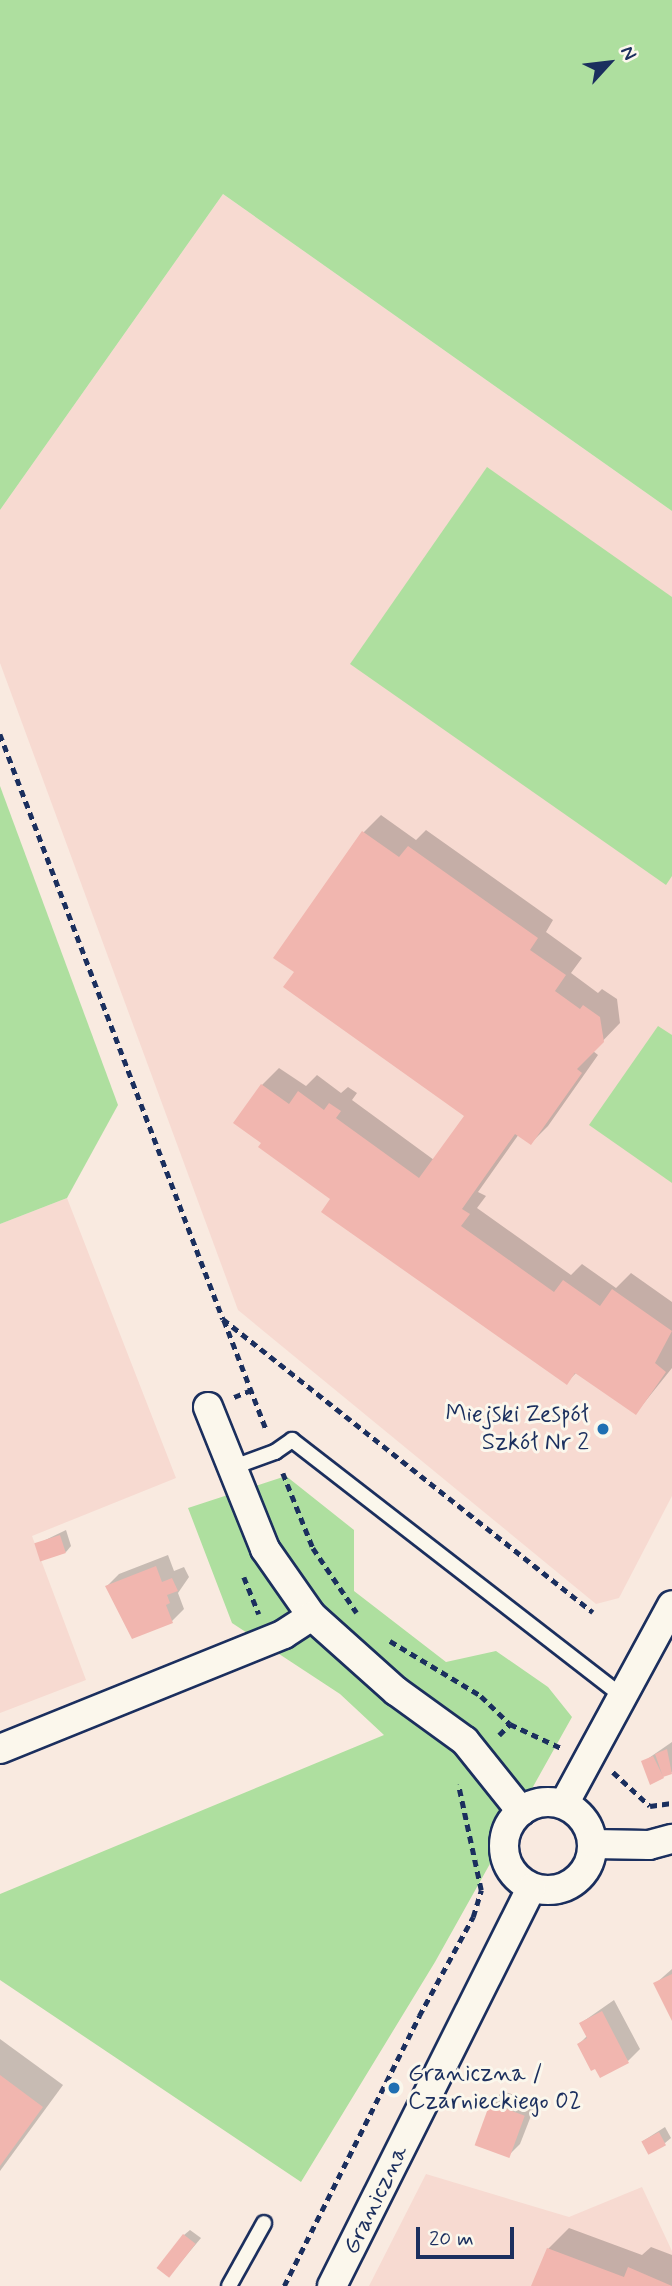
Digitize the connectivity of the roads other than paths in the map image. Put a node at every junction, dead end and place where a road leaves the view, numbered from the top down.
1 (208, 1407) road end
2 (231, 1468) junction
3 (672, 1605) edge
4 (312, 1616) junction
5 (622, 1696) junction
6 (0, 1749) edge
7 (564, 1804) junction
8 (521, 1811) junction
9 (672, 1839) edge
10 (593, 1844) junction
11 (531, 1888) junction
12 (264, 2223) dead end
13 (229, 2286) edge
14 (332, 2286) edge

1 - 2 street
2 - 4 street
2 - 5 lane
3 - 5 street
4 - 6 street
4 - 8 street
5 - 7 street
7 - 8 street
7 - 10 street
8 - 11 street
9 - 10 street
10 - 11 street
11 - 14 street, Graniczna
12 - 13 lane

